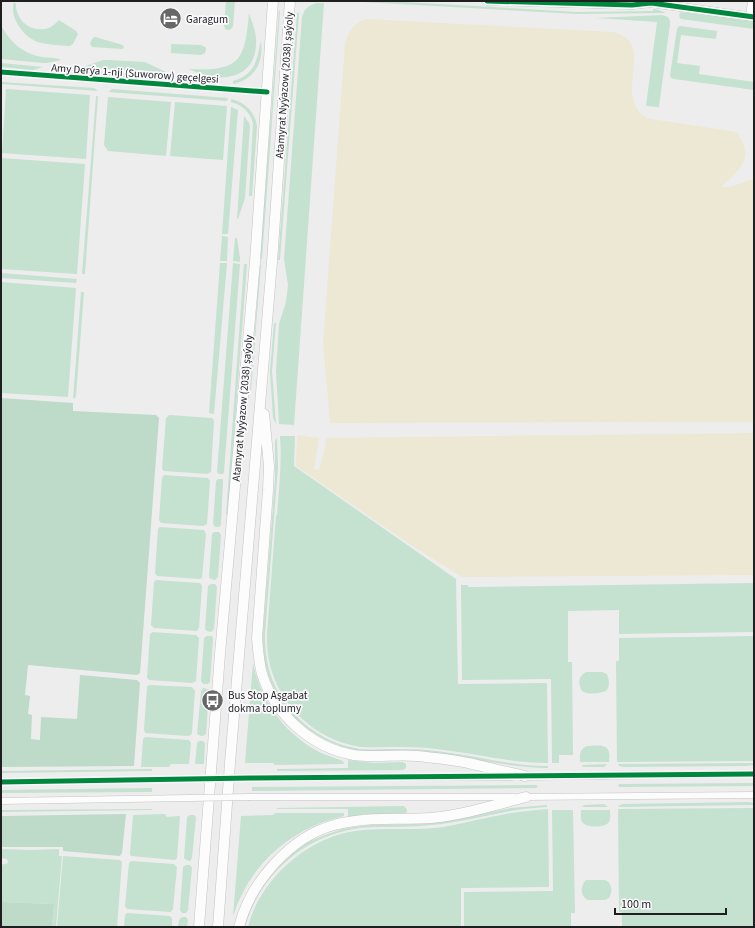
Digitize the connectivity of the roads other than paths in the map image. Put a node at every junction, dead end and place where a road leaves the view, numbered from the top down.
1 (274, 1) edge
2 (290, 1) edge
3 (487, 1) edge
4 (752, 1) edge
5 (643, 2) edge
6 (752, 17) edge
7 (1, 72) edge
8 (267, 92) junction
9 (262, 390) junction
10 (754, 774) edge
11 (525, 776) junction
12 (1, 782) edge
13 (754, 795) edge
14 (526, 797) junction
15 (1, 801) edge
16 (199, 927) edge
17 (218, 927) edge
18 (239, 927) edge

1 - 8 main road, Atamyrat Nyýazow (2038) şaýoly
2 - 9 main road, Atamyrat Nyýazow (2038) şaýoly
3 - 5 street
4 - 6 street
5 - 6 street
7 - 8 street, Amy Derýa 1-nji (Suworow) geçelgesi
8 - 16 main road, Atamyrat Nyýazow (2038) şaýoly
9 - 11 main road
9 - 17 main road, Atamyrat Nyýazow (2038) şaýoly
10 - 11 street
11 - 12 street, bridge
13 - 14 street
14 - 15 street, bridge
14 - 18 main road

